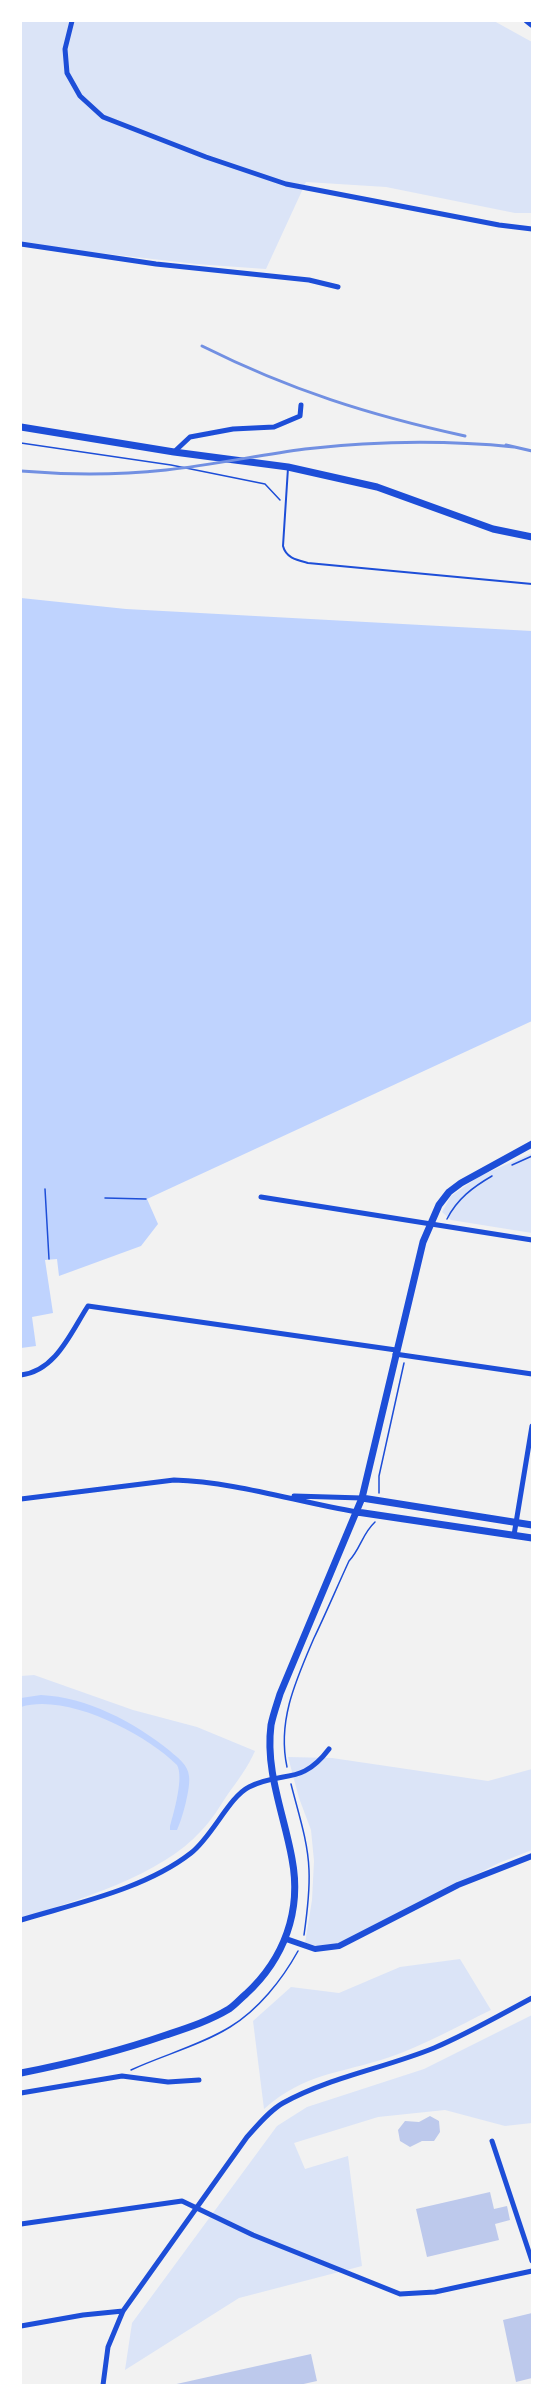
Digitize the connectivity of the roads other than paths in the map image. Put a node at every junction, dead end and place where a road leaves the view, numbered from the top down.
1 (72, 21) edge
2 (527, 21) edge
3 (532, 25) edge
4 (532, 229) edge
5 (21, 244) edge
6 (338, 287) dead end
7 (302, 405) dead end
8 (21, 427) edge
9 (174, 452) junction
10 (288, 467) junction
11 (532, 537) edge
12 (532, 584) edge
13 (532, 1144) edge
14 (261, 1197) dead end
15 (431, 1222) junction
16 (532, 1240) edge
17 (396, 1352) junction
18 (532, 1374) edge
19 (21, 1375) edge
20 (532, 1426) edge
21 (283, 1496) junction
22 (362, 1498) junction
23 (21, 1499) edge
24 (357, 1512) junction
25 (516, 1522) junction
26 (532, 1525) edge
27 (514, 1535) junction
28 (532, 1538) edge
29 (329, 1749) dead end
30 (273, 1779) junction
31 (532, 1856) edge
32 (21, 1920) edge
33 (286, 1939) junction
34 (532, 1998) edge
35 (21, 2073) edge
36 (199, 2080) dead end
37 (21, 2092) edge
38 (492, 2141) dead end
39 (197, 2209) junction
40 (21, 2224) edge
41 (532, 2261) edge
42 (532, 2271) edge
43 (123, 2311) junction
44 (21, 2326) edge
45 (103, 2385) edge

1 - 4 street
2 - 3 street
5 - 6 street
7 - 9 street
8 - 9 main road
9 - 10 main road
10 - 11 main road
10 - 12 lane
13 - 15 main road
14 - 15 street
15 - 16 street
15 - 17 main road
17 - 18 street
17 - 19 street
17 - 22 main road
20 - 25 street
21 - 22 street
21 - 23 street
21 - 24 street
22 - 24 main road
22 - 25 main road
24 - 27 main road
24 - 30 main road
25 - 26 main road
25 - 27 street
27 - 28 main road
29 - 30 street
30 - 32 street
30 - 33 main road
31 - 33 street
33 - 35 main road
34 - 39 street
36 - 37 street
38 - 41 street
39 - 40 street
39 - 42 street
39 - 43 street
43 - 44 street
43 - 45 street

